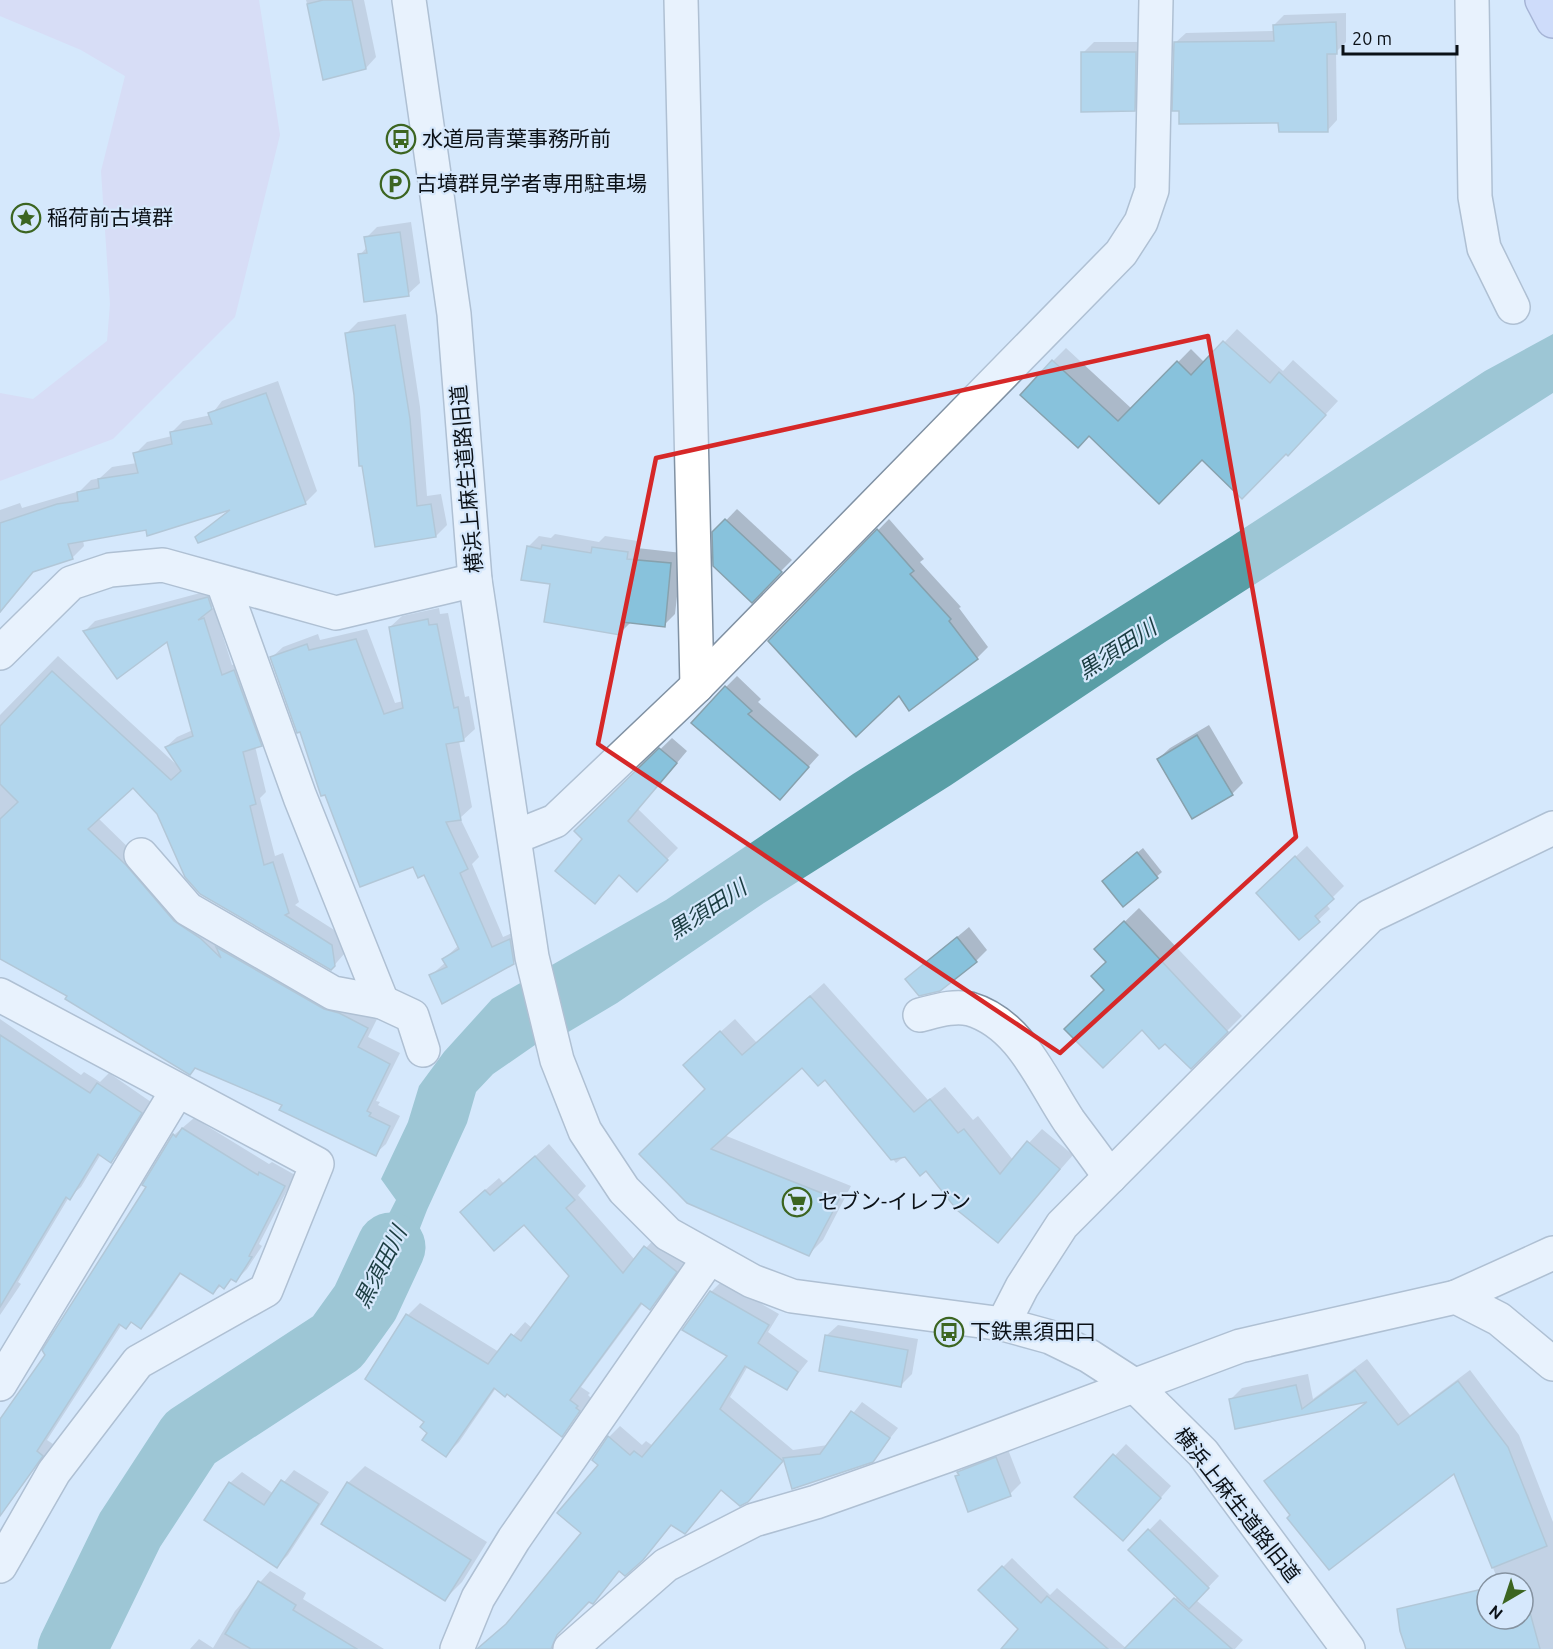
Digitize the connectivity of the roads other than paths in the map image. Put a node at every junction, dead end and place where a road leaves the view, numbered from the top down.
1 (409, 0) edge
2 (681, 0) edge
3 (1156, 0) edge
4 (1473, 0) edge
5 (1542, 0) edge
6 (1553, 21) edge
7 (1513, 307) dead end
8 (475, 580) junction
9 (223, 583) junction
10 (0, 653) edge
11 (697, 686) junction
12 (1553, 828) edge
13 (515, 837) junction
14 (141, 855) dead end
15 (0, 995) edge
16 (382, 1002) junction
17 (920, 1015) dead end
18 (423, 1050) dead end
19 (177, 1091) junction
20 (1110, 1177) junction
21 (1553, 1254) edge
22 (709, 1258) junction
23 (1456, 1298) junction
24 (1003, 1324) junction
25 (1553, 1364) edge
26 (0, 1384) edge
27 (1134, 1385) junction
28 (0, 1566) edge
29 (457, 1649) edge
30 (570, 1649) edge
31 (1348, 1649) edge

1 - 8 street, 横浜上麻生道路旧道
2 - 11 street
3 - 11 street
4 - 7 street
5 - 6 main road
8 - 9 street
8 - 13 street, 横浜上麻生道路旧道
9 - 10 street
9 - 16 street
11 - 13 street
12 - 20 street
13 - 22 street, 横浜上麻生道路旧道
14 - 16 street
15 - 19 street
16 - 18 street
17 - 20 street
19 - 26 street
19 - 28 street
20 - 24 street
21 - 23 street
22 - 24 street, 横浜上麻生道路旧道
22 - 29 street
23 - 25 street
23 - 27 street
24 - 27 street, 横浜上麻生道路旧道
27 - 30 street
27 - 31 street, 横浜上麻生道路旧道

